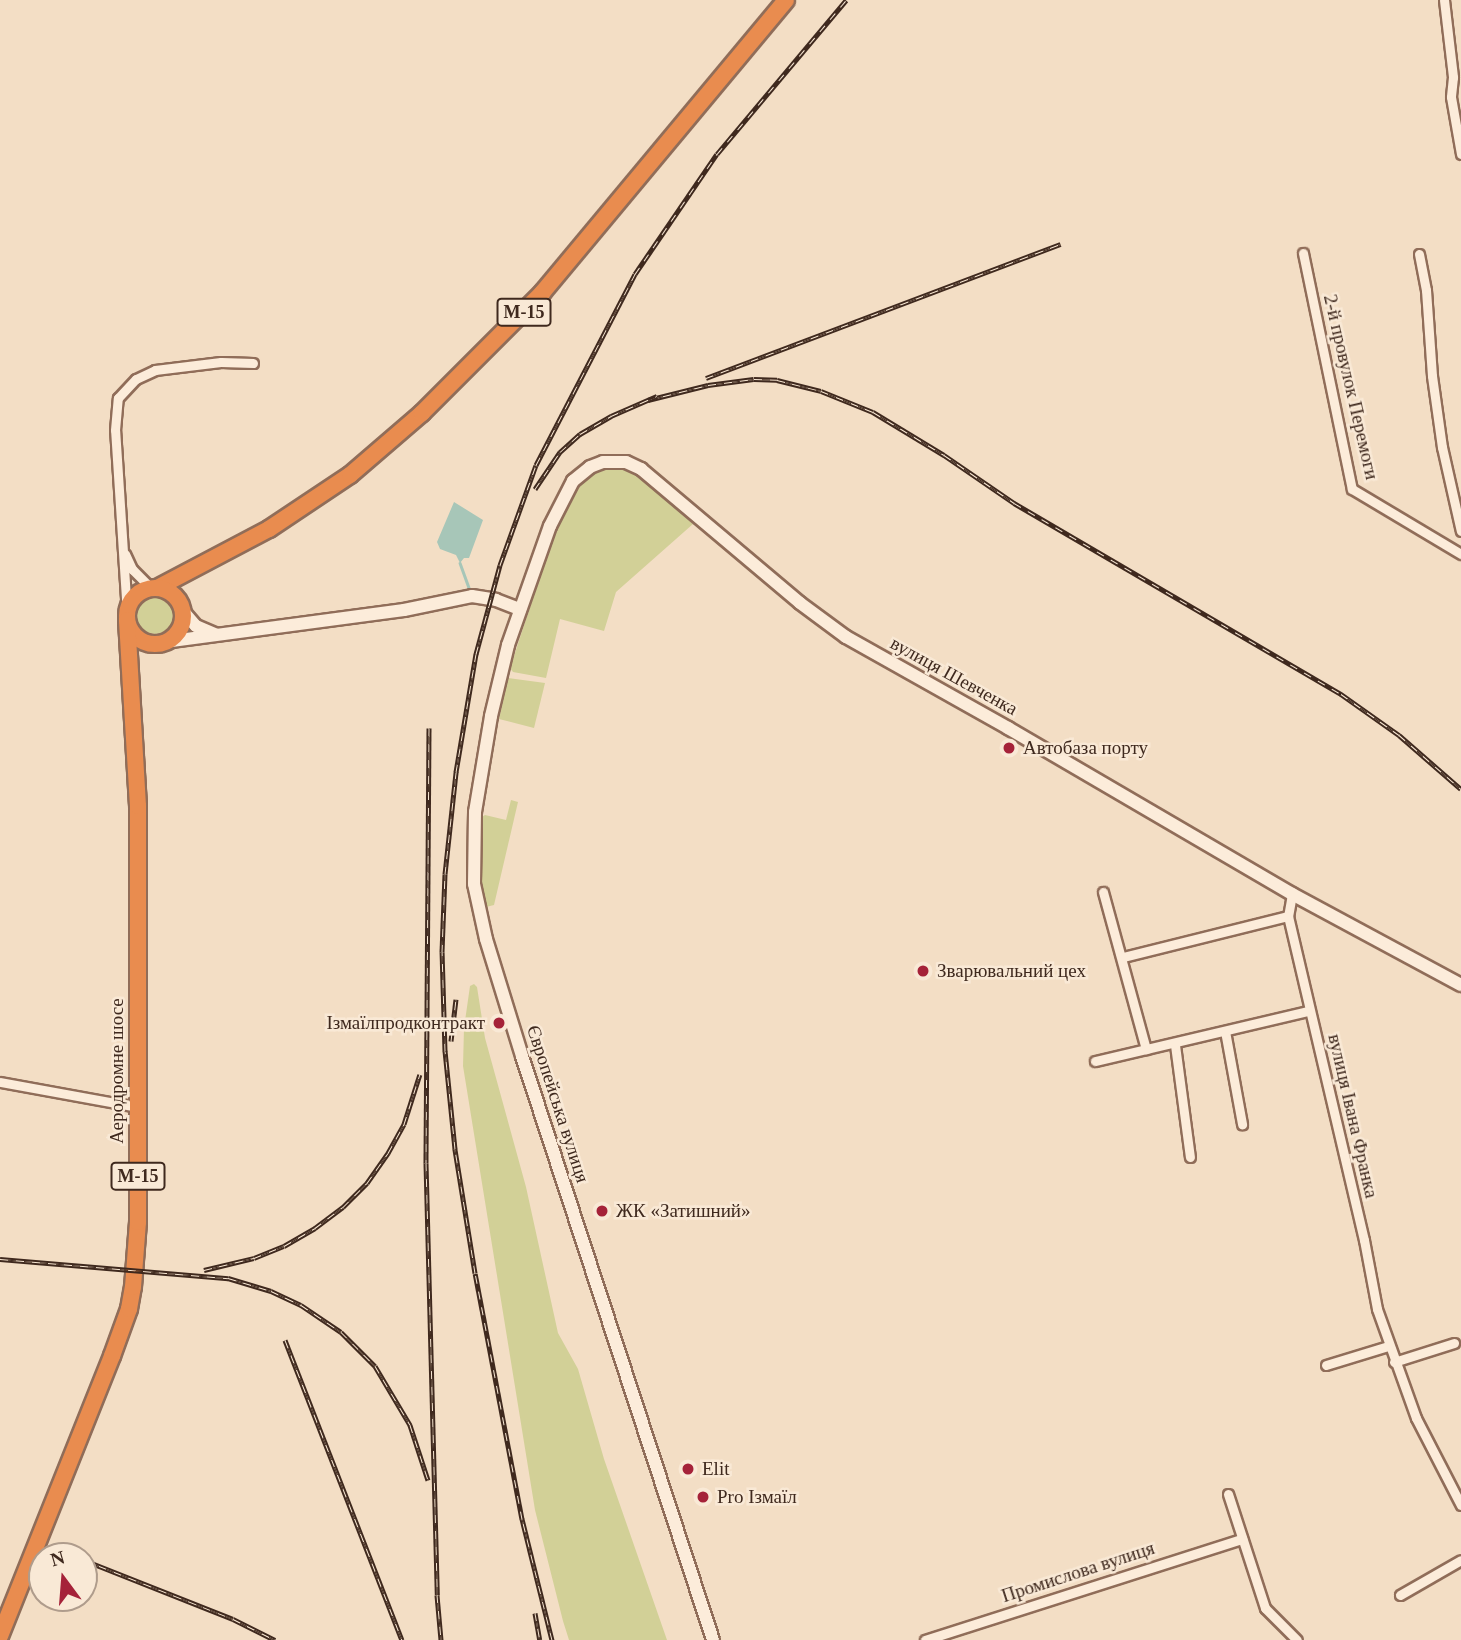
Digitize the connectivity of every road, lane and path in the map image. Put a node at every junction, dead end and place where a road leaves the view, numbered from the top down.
1 (786, 0) edge
2 (1444, 0) edge
3 (1457, 76) edge
4 (1461, 154) edge
5 (1303, 253) dead end
6 (1419, 254) dead end
7 (253, 363) dead end
8 (1461, 531) edge
9 (122, 544) junction
10 (1461, 554) edge
11 (206, 564) junction
12 (154, 588) junction
13 (182, 608) junction
14 (520, 609) junction
15 (127, 617) junction
16 (225, 634) junction
17 (161, 643) junction
18 (133, 690) junction
19 (1103, 892) dead end
20 (1292, 894) junction
21 (1288, 916) junction
22 (1123, 957) junction
23 (1461, 985) edge
24 (1309, 1011) junction
25 (1225, 1031) junction
26 (1175, 1045) junction
27 (1146, 1049) junction
28 (1096, 1061) dead end
29 (0, 1082) edge
30 (138, 1107) junction
31 (1242, 1124) dead end
32 (1190, 1157) dead end
33 (1454, 1343) dead end
34 (1388, 1346) junction
35 (1394, 1362) junction
36 (1326, 1365) dead end
37 (1228, 1494) dead end
38 (1461, 1505) edge
39 (1242, 1539) junction
40 (1461, 1560) edge
41 (1399, 1595) dead end
42 (0, 1636) edge
43 (713, 1640) edge
44 (925, 1640) edge
45 (1297, 1640) edge

1 - 11 highway, М-15
2 - 3 street
3 - 4 street
5 - 10 street, 2-й провулок Перемоги
6 - 8 street
7 - 9 street, Аеродромне шосе
9 - 12 street, Аеродромне шосе
9 - 15 street, Аеродромне шосе
11 - 12 highway, М-15
11 - 13 highway, М-15
12 - 13 highway
12 - 15 highway, М-15
13 - 16 main road
13 - 17 highway, М-15
14 - 16 main road
14 - 20 main road, вулиця Шевченка
14 - 43 main road, Європейська вулиця
15 - 17 highway
15 - 18 highway, Аеродромне шосе / М-15
16 - 17 main road
17 - 18 highway, Аеродромне шосе / М-15
18 - 30 highway, Аеродромне шосе / М-15
19 - 22 street
20 - 21 street, вулиця Івана Франка
20 - 23 main road, вулиця Шевченка
21 - 22 street
21 - 24 street, вулиця Івана Франка
22 - 27 street
24 - 25 street
24 - 34 street, вулиця Івана Франка
25 - 26 street
25 - 31 street
26 - 27 street
26 - 32 street
27 - 28 street
29 - 30 street
30 - 42 highway, Аеродромне шосе / М-15
33 - 35 street
34 - 35 street, вулиця Івана Франка
34 - 36 street
35 - 38 street, вулиця Івана Франка
37 - 39 street
39 - 44 street, Промислова вулиця
39 - 45 street
40 - 41 street

